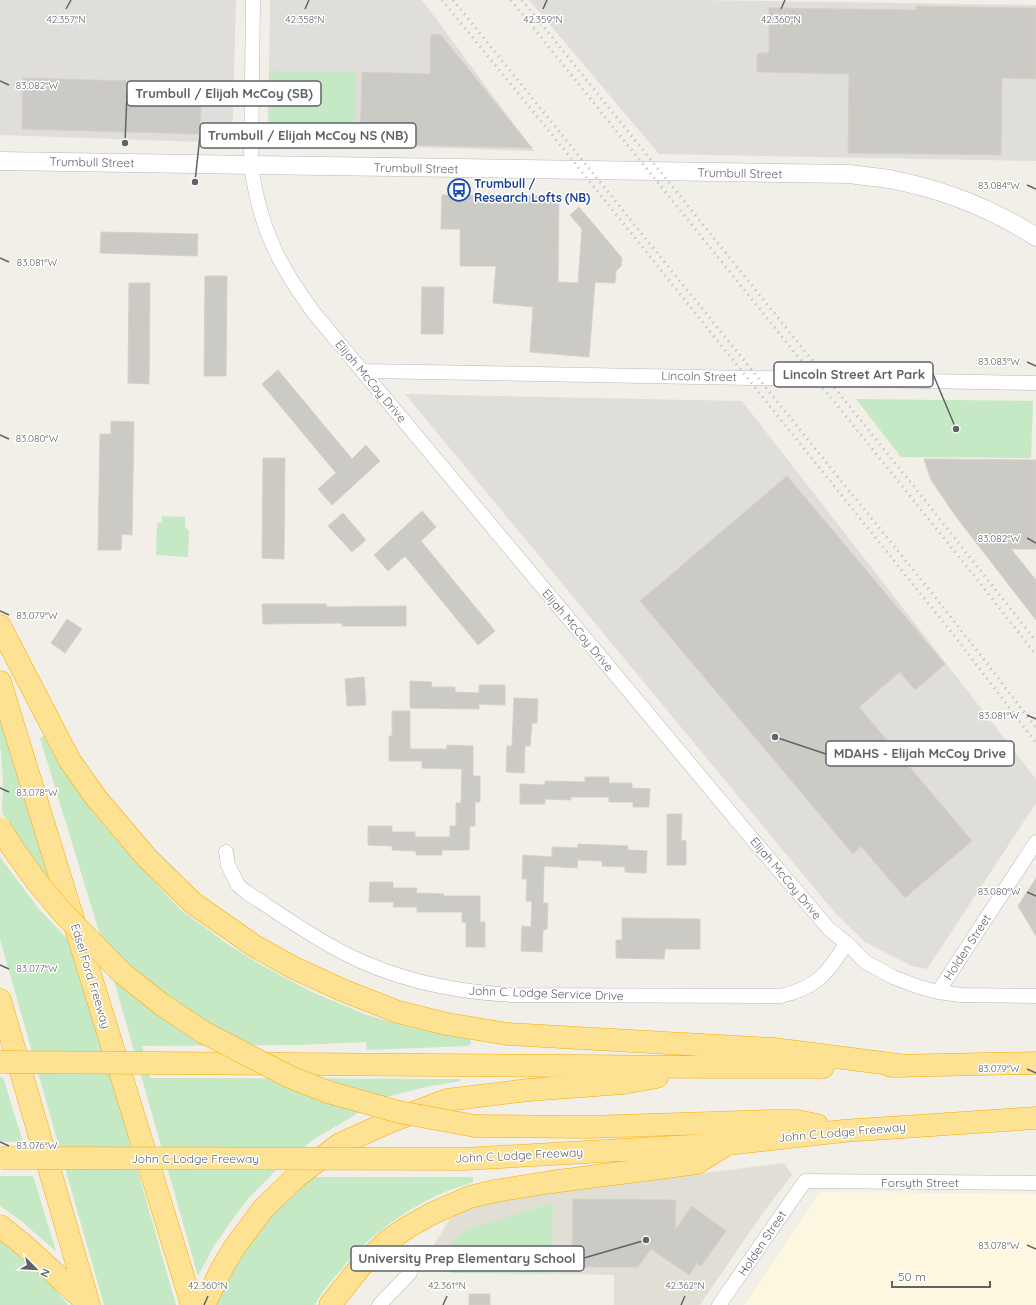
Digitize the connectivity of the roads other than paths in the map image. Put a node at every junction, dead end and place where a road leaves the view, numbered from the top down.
1 (253, 0) edge
2 (0, 161) edge
3 (251, 165) junction
4 (1036, 237) edge
5 (363, 371) junction
6 (1036, 383) edge
7 (0, 626) edge
8 (0, 682) edge
9 (0, 828) edge
10 (1036, 842) edge
11 (226, 852) dead end
12 (846, 944) junction
13 (938, 992) junction
14 (1036, 996) edge
15 (0, 1000) edge
16 (0, 1062) edge
17 (1036, 1063) edge
18 (906, 1066) junction
19 (707, 1067) junction
20 (1036, 1118) edge
21 (843, 1131) junction
22 (727, 1144) junction
23 (0, 1158) edge
24 (805, 1181) joint
25 (1036, 1183) edge
26 (0, 1226) edge
27 (410, 1273) dead end
28 (89, 1305) edge
29 (192, 1305) edge
30 (204, 1305) edge
31 (330, 1305) edge
32 (379, 1305) edge
33 (720, 1305) edge

1 - 3 street, Elijah McCoy Drive
2 - 3 street, Trumbull Street
3 - 4 street, Trumbull Street
3 - 5 street, Elijah McCoy Drive
5 - 6 street, Lincoln Street
5 - 12 street, Elijah McCoy Drive
7 - 18 highway
8 - 29 highway, Edsel Ford Freeway
9 - 21 highway, bridge
10 - 13 street, Holden Street
11 - 12 street, John C. Lodge Service Drive
12 - 13 street
13 - 14 street
15 - 28 highway
16 - 19 highway, bridge
17 - 18 highway
18 - 19 highway
19 - 30 highway
20 - 21 highway, John C Lodge Freeway
21 - 22 highway, John C Lodge Freeway
22 - 23 highway, John C Lodge Freeway, bridge
22 - 31 highway
24 - 25 street, Forsyth Street
24 - 33 street, Holden Street
26 - 28 highway
27 - 32 street

